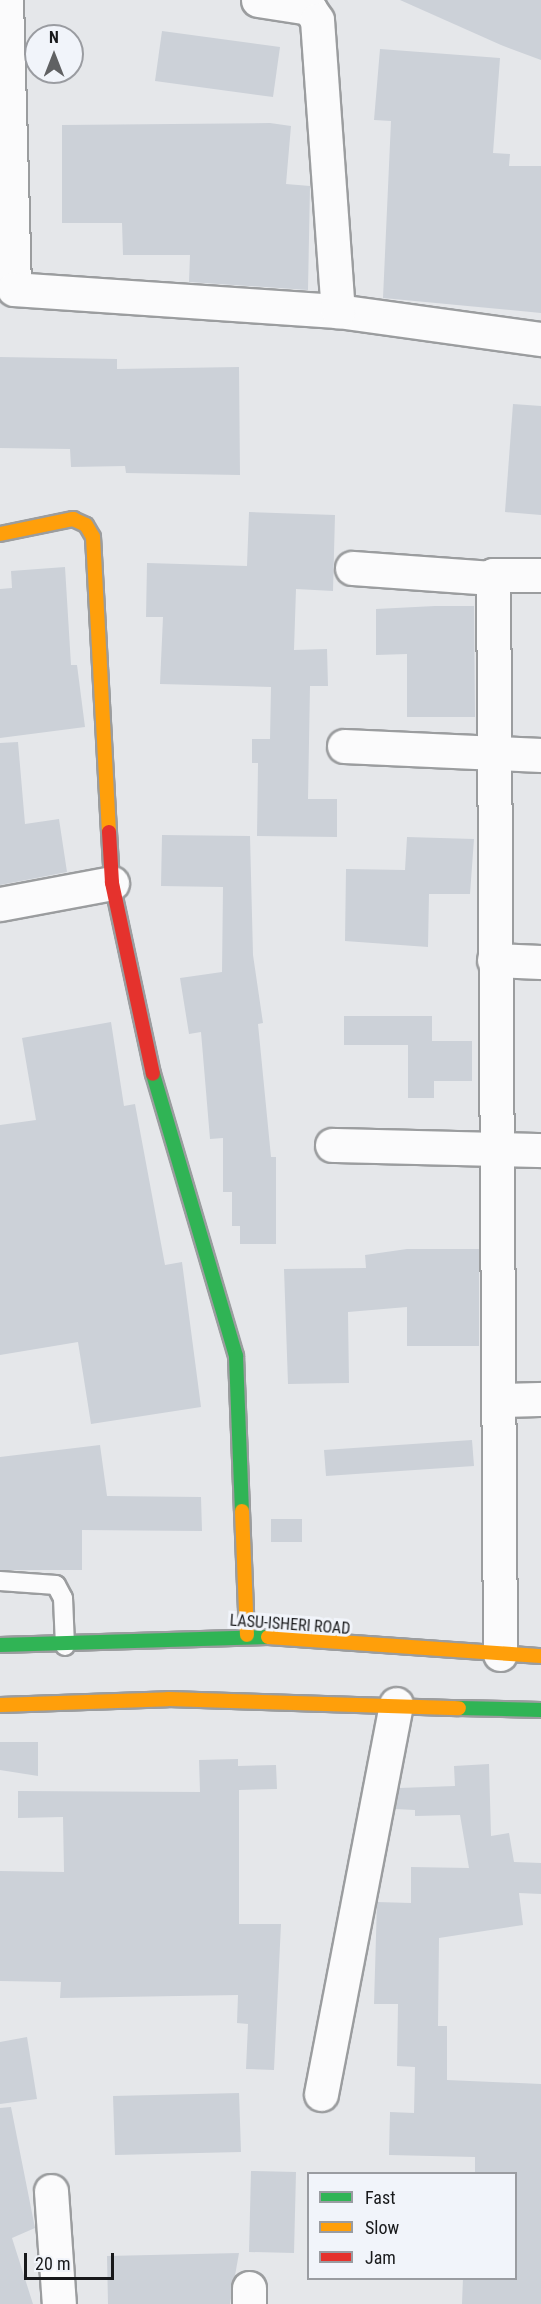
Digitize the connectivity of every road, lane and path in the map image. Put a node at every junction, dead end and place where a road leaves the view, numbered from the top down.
1 (6, 0) edge
2 (258, 0) edge
3 (7, 289) edge
4 (338, 311) junction
5 (541, 339) edge
6 (0, 534) edge
7 (352, 568) dead end
8 (541, 575) edge
9 (494, 578) junction
10 (344, 746) dead end
11 (494, 753) junction
12 (541, 755) edge
13 (112, 883) junction
14 (0, 904) edge
15 (494, 960) junction
16 (541, 962) edge
17 (332, 1145) dead end
18 (497, 1149) junction
19 (541, 1150) edge
20 (541, 1399) edge
21 (501, 1400) junction
22 (0, 1581) edge
23 (247, 1635) junction
24 (0, 1645) edge
25 (65, 1646) junction
26 (500, 1654) junction
27 (541, 1656) edge
28 (396, 1704) junction
29 (0, 1705) edge
30 (541, 1710) edge
31 (321, 2094) dead end
32 (51, 2190) dead end
33 (59, 2304) edge

1 - 3 street
2 - 4 street
3 - 4 street
4 - 5 street
6 - 13 street
7 - 9 street
8 - 9 street
9 - 11 street
10 - 11 street
11 - 12 street
11 - 15 street
13 - 14 street
13 - 23 street
15 - 16 street
15 - 18 street
17 - 18 street
18 - 19 street
18 - 21 street
20 - 21 street
21 - 26 street
22 - 25 lane
23 - 25 street, LASU-ISHERI ROAD
23 - 26 street, LASU-ISHERI ROAD
24 - 25 street, LASU-ISHERI ROAD
26 - 27 street, LASU-ISHERI ROAD
28 - 29 street
28 - 30 street
28 - 31 street
32 - 33 street

